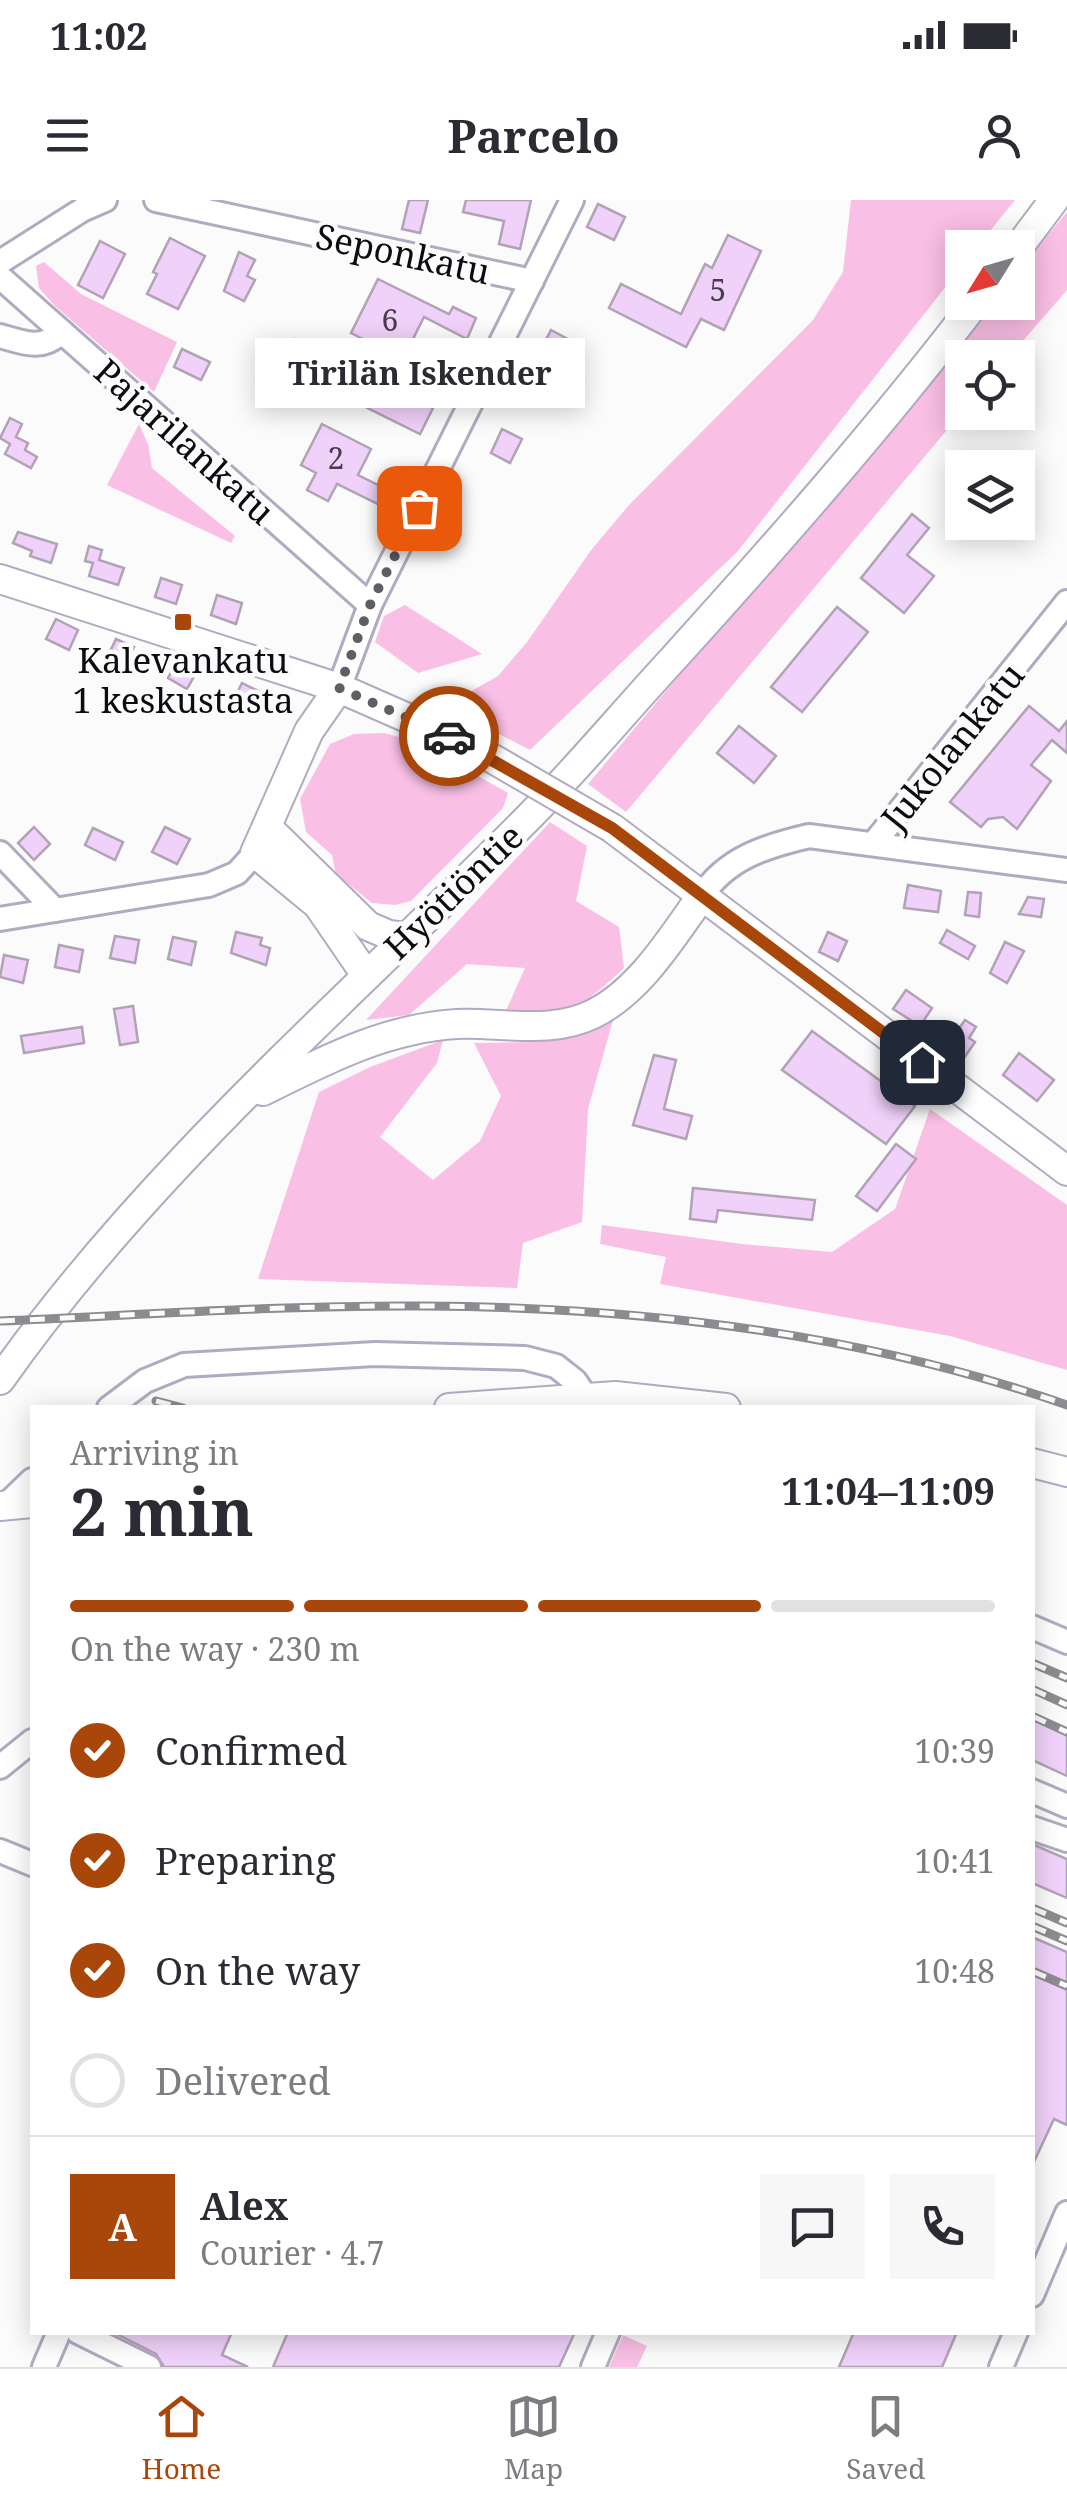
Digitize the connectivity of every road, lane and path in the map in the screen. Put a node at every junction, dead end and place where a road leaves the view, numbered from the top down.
1 (104, 200) edge
2 (156, 200) edge
3 (572, 200) edge
4 (1054, 200) edge
5 (1032, 230) edge
6 (0, 262) edge
7 (0, 277) edge
8 (532, 281) junction
9 (961, 320) edge
10 (62, 332) junction
11 (0, 336) edge
12 (0, 579) edge
13 (1067, 602) edge
14 (370, 605) junction
15 (339, 688) junction
16 (267, 827) junction
17 (874, 843) junction
18 (255, 853) junction
19 (0, 854) edge
20 (1067, 870) edge
21 (701, 896) junction
22 (55, 910) junction
23 (0, 919) edge
24 (406, 937) junction
25 (366, 975) junction
26 (240, 1102) junction
27 (1067, 1172) edge
28 (0, 1380) edge
29 (586, 1397) junction
30 (113, 1405) edge
31 (486, 1405) edge
32 (698, 1405) edge
33 (1035, 1464) edge
34 (1067, 1472) edge
35 (30, 1483) edge
36 (13, 1505) edge
37 (1035, 1627) edge
38 (1067, 1642) edge
39 (30, 1743) edge
40 (0, 1766) edge
41 (1035, 1792) edge
42 (1067, 1806) edge
43 (1035, 1829) edge
44 (1067, 1840) edge
45 (0, 1851) edge
46 (30, 1863) edge
47 (1067, 2213) edge
48 (1059, 2259) edge
49 (1035, 2292) edge
50 (58, 2335) edge
51 (84, 2335) edge
52 (607, 2335) edge
53 (1015, 2335) edge
54 (44, 2367) edge
55 (149, 2367) edge
56 (592, 2367) edge
57 (1001, 2367) edge

1 - 6 street
2 - 8 street, Seponkatu
3 - 8 street
4 - 5 main road
7 - 10 street, Pajarilankatu
8 - 14 street
9 - 24 main road, Hyötiöntie
10 - 11 street
10 - 14 street, Pajarilankatu
12 - 15 main road
13 - 17 street, Jukolankatu
14 - 15 street
15 - 16 main road
15 - 21 main road, bridge
16 - 18 main road
16 - 24 main road
17 - 20 street
17 - 21 street
18 - 22 street
18 - 25 main road
19 - 22 street
21 - 26 main road
21 - 27 main road
22 - 23 street
24 - 25 main road, Hyötiöntie
25 - 26 main road, Hyötiöntie
26 - 28 main road, Hyötiöntie
29 - 30 street
29 - 31 main road
29 - 32 main road
33 - 34 main road
35 - 36 street
37 - 38 street
39 - 40 street
41 - 42 street
43 - 44 street
45 - 46 street
47 - 48 street
48 - 49 street
50 - 54 street
51 - 55 street
52 - 56 street
53 - 57 street

